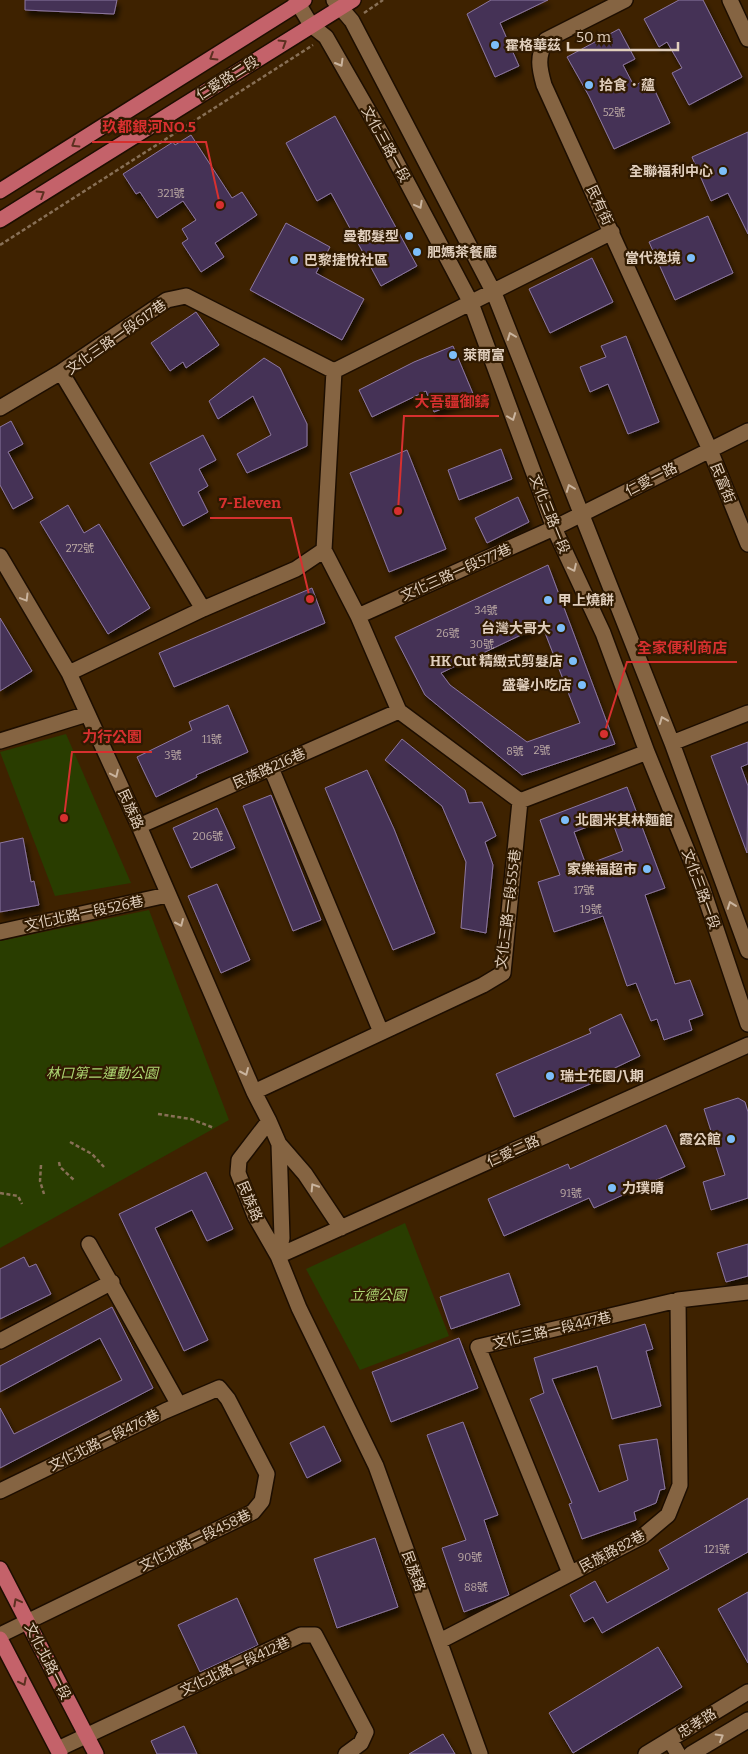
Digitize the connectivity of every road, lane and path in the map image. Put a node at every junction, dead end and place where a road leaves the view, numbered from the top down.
1 (353, 0) edge
2 (383, 0) edge
3 (625, 0) edge
4 (730, 0) edge
5 (299, 1) edge
6 (337, 4) edge
7 (605, 4) edge
8 (352, 20) junction
9 (311, 25) junction
10 (326, 37) junction
11 (748, 39) edge
12 (0, 191) edge
13 (0, 220) edge
14 (612, 232) junction
15 (0, 245) edge
16 (494, 293) junction
17 (471, 303) junction
18 (334, 371) junction
19 (61, 372) junction
20 (0, 408) edge
21 (748, 430) edge
22 (710, 450) junction
23 (581, 515) junction
24 (554, 528) junction
25 (748, 544) edge
26 (324, 550) junction
27 (0, 556) edge
28 (203, 609) junction
29 (358, 616) junction
30 (69, 673) junction
31 (399, 710) junction
32 (748, 713) edge
33 (87, 714) junction
34 (0, 741) edge
35 (672, 743) junction
36 (647, 752) junction
37 (271, 768) junction
38 (520, 801) junction
39 (139, 826) junction
40 (167, 895) junction
41 (0, 932) edge
42 (748, 951) edge
43 (748, 1024) edge
44 (381, 1032) junction
45 (748, 1045) edge
46 (254, 1092) junction
47 (158, 1114) dead end
48 (269, 1121) junction
49 (214, 1128) dead end
50 (70, 1142) dead end
51 (279, 1144) junction
52 (59, 1162) dead end
53 (41, 1165) dead end
54 (104, 1167) dead end
55 (74, 1180) dead end
56 (0, 1193) edge
57 (44, 1194) dead end
58 (22, 1204) dead end
59 (341, 1228) junction
60 (89, 1244) dead end
61 (278, 1256) junction
62 (112, 1282) junction
63 (748, 1292) edge
64 (678, 1300) junction
65 (0, 1341) edge
66 (208, 1391) joint
67 (179, 1405) junction
68 (0, 1490) edge
69 (0, 1569) edge
70 (570, 1573) junction
71 (27, 1621) junction
72 (0, 1635) edge
73 (0, 1639) edge
74 (440, 1641) junction
75 (748, 1692) edge
76 (748, 1720) edge
77 (86, 1735) junction
78 (670, 1740) junction
79 (59, 1752) edge
80 (96, 1754) edge
81 (346, 1754) edge
82 (480, 1754) edge
83 (646, 1754) edge
84 (678, 1754) edge
85 (692, 1754) edge

1 - 6 main road, 仁愛路二段
2 - 8 path
3 - 7 street, 民有街
4 - 11 street
5 - 9 street
5 -> 12 main road, 仁愛路二段
6 - 8 street, 文化三路一段
6 - 9 main road, 仁愛路二段
7 - 14 street, 民有街
8 - 16 street, 文化三路一段
9 - 10 street, 文化三路一段
13 -> 9 main road, 仁愛路二段
10 - 15 path
10 -> 17 street, 文化三路一段
14 - 16 street
14 - 22 street, 民有街
16 - 17 street
23 -> 16 street, 文化三路一段
17 - 18 street
17 -> 24 street, 文化三路一段
18 - 19 street, 文化三路一段617巷
18 - 26 street
19 - 20 street
19 - 28 street, 文化三路一段617巷
21 - 22 street, 仁愛一路
22 - 23 street, 仁愛一路
22 - 25 street, 民富街
23 - 24 street, 仁愛一路
35 -> 23 street, 文化三路一段
24 - 29 street, 文化三路一段577巷
24 -> 36 street, 文化三路一段
26 - 28 street
26 - 29 street
27 -> 30 street, 民族路
28 - 30 street
29 - 31 street
30 - 33 street, 民族路
31 - 37 street, 民族路216巷
31 - 38 street
32 - 35 street
33 - 34 street
33 -> 39 street, 民族路
42 -> 35 street, 文化三路一段
36 - 38 street
36 - 43 street, 文化三路一段
37 - 39 street, 民族路216巷
37 - 44 street
38 - 44 street, 文化三路一段555巷
39 - 40 street, 民族路
40 - 41 street, 文化北路一段526巷
40 -> 46 street, 民族路
44 - 46 street, 文化三路一段555巷
45 - 59 street, 仁愛二路
46 - 48 street, 民族路
47 - 49 path
48 - 51 street
48 - 61 street, 民族路
50 - 54 path
59 -> 51 street
51 - 61 street
52 - 55 path
53 - 57 path
56 - 58 path
59 - 61 street, 仁愛二路
60 - 62 street
61 - 74 street, 民族路
62 - 65 street
62 - 67 street
63 - 64 street, 文化三路一段447巷
64 - 70 street, 民族路82巷
64 - 70 street, 文化三路一段447巷
66 - 67 street, 文化北路一段476巷
66 - 71 street, 文化北路一段458巷
67 - 68 street, 文化北路一段476巷
71 -> 69 main road, 文化北路一段
70 - 74 street, 民族路82巷
71 - 72 street, 文化北路一段458巷
71 - 77 main road, 文化北路一段
73 -> 79 main road
74 - 82 street, 民族路
75 - 78 street, 忠孝路
85 -> 76 street, 忠孝路
77 - 79 street, 文化北路一段412巷
77 - 80 main road, 文化北路一段
77 - 81 street, 文化北路一段412巷
78 - 83 street, 忠孝路
78 - 84 street

